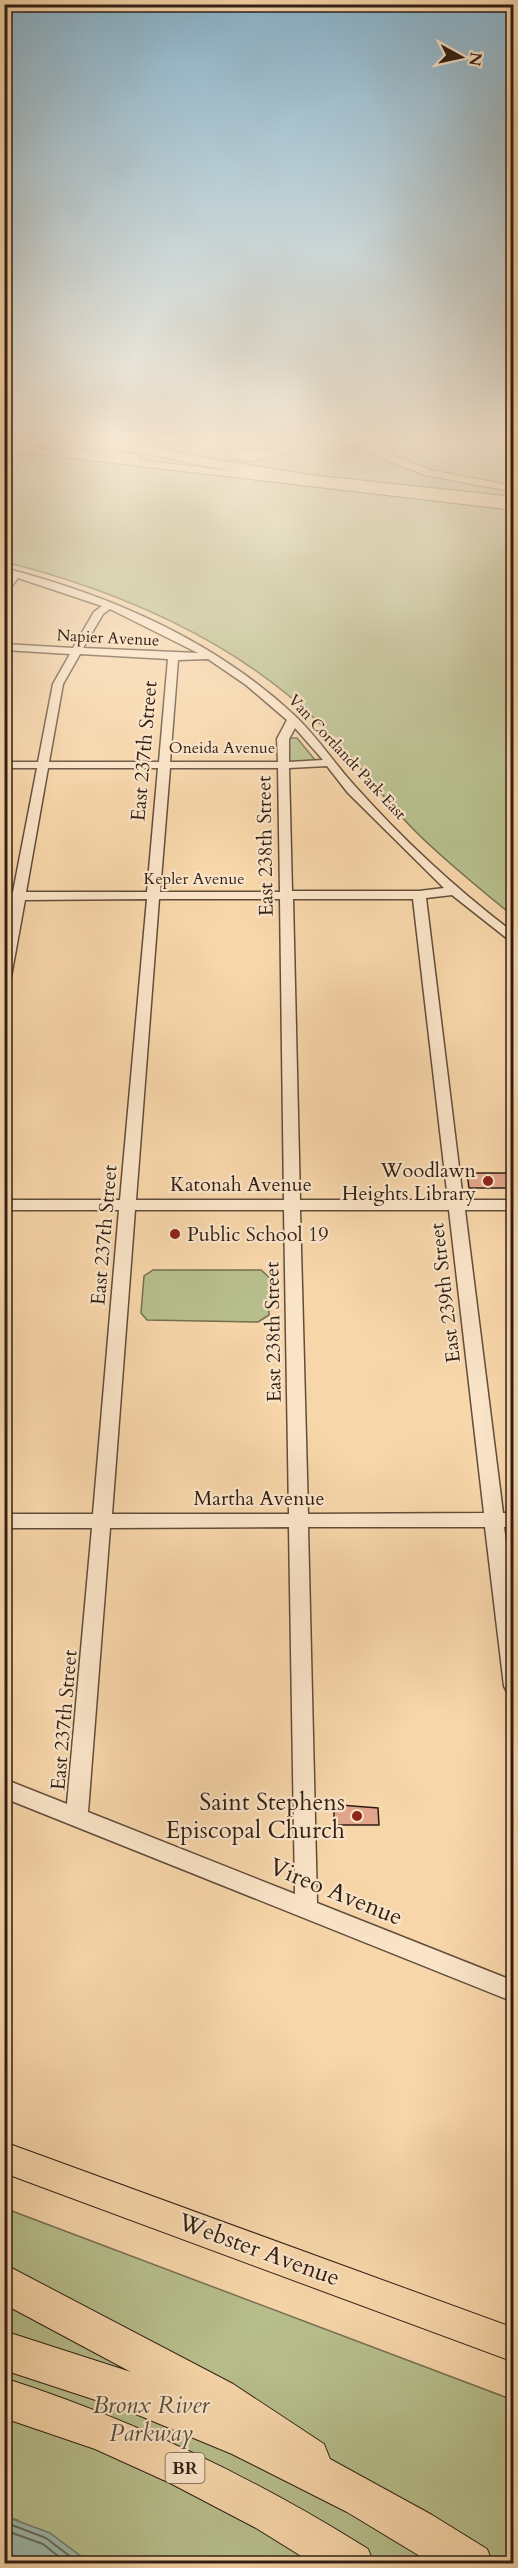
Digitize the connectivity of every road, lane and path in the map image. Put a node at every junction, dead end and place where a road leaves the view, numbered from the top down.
1 (4, 571) edge
2 (16, 574) junction
3 (4, 593) edge
4 (109, 606) junction
5 (4, 647) edge
6 (78, 651) junction
7 (209, 656) junction
8 (173, 657) junction
9 (293, 720) junction
10 (331, 762) junction
11 (4, 765) edge
12 (43, 765) junction
13 (165, 765) junction
14 (284, 765) junction
15 (454, 891) junction
16 (286, 895) junction
17 (419, 895) junction
18 (4, 896) edge
19 (19, 896) junction
20 (152, 896) junction
21 (513, 940) edge
22 (4, 977) edge
23 (4, 1205) edge
24 (128, 1205) junction
25 (291, 1205) junction
26 (456, 1205) junction
27 (513, 1205) edge
28 (298, 1520) junction
29 (494, 1520) junction
30 (513, 1520) edge
31 (4, 1521) edge
32 (103, 1521) junction
33 (513, 1686) edge
34 (4, 1788) edge
35 (77, 1818) junction
36 (306, 1909) junction
37 (513, 1992) edge
38 (4, 2157) edge
39 (4, 2283) edge
40 (513, 2345) edge
41 (4, 2350) edge
42 (4, 2398) edge
43 (377, 2507) junction
44 (353, 2564) edge
45 (472, 2564) edge

1 - 2 street, Van Cortlandt Park East
2 - 3 street
2 - 4 street, Van Cortlandt Park East
4 - 6 street
4 - 7 street, Van Cortlandt Park East
5 - 6 street, Napier Avenue
6 - 8 street, Napier Avenue
6 - 12 street
7 - 8 street, Napier Avenue
7 - 9 street, Van Cortlandt Park East
8 - 13 street, East 237th Street
9 - 10 street, Van Cortlandt Park East
9 - 14 street, East 238th Street
10 - 14 street, Oneida Avenue
10 - 15 street, Van Cortlandt Park East
11 - 12 street, Oneida Avenue
12 - 13 street, Oneida Avenue
12 - 19 street
13 - 14 street, Oneida Avenue
13 - 20 street, East 237th Street
14 - 16 street, East 238th Street
15 - 17 street
15 - 21 street, Van Cortlandt Park East
16 - 17 street, Kepler Avenue
16 - 20 street, Kepler Avenue
16 - 25 street, East 238th Street
17 - 26 street, East 239th Street
18 - 19 street, Kepler Avenue
19 - 20 street, Kepler Avenue
19 - 22 street
20 - 24 street, East 237th Street
23 - 24 street, Katonah Avenue
24 - 25 street, Katonah Avenue
24 - 32 street, East 237th Street
25 - 26 street, Katonah Avenue
25 - 28 street, East 238th Street
26 - 27 street, Katonah Avenue
26 - 29 street, East 239th Street
28 - 29 street, Martha Avenue
28 - 32 street, Martha Avenue
28 - 36 street, East 238th Street
29 - 30 street, Martha Avenue
29 - 33 street, East 239th Street
31 - 32 street, Martha Avenue
32 - 35 street, East 237th Street
34 - 35 street, Vireo Avenue
35 - 36 street, Vireo Avenue
36 - 37 street, Vireo Avenue
38 - 40 main road, Webster Avenue
39 - 43 highway
41 - 43 highway, BR
42 - 44 highway, BR
43 - 45 highway, BR

